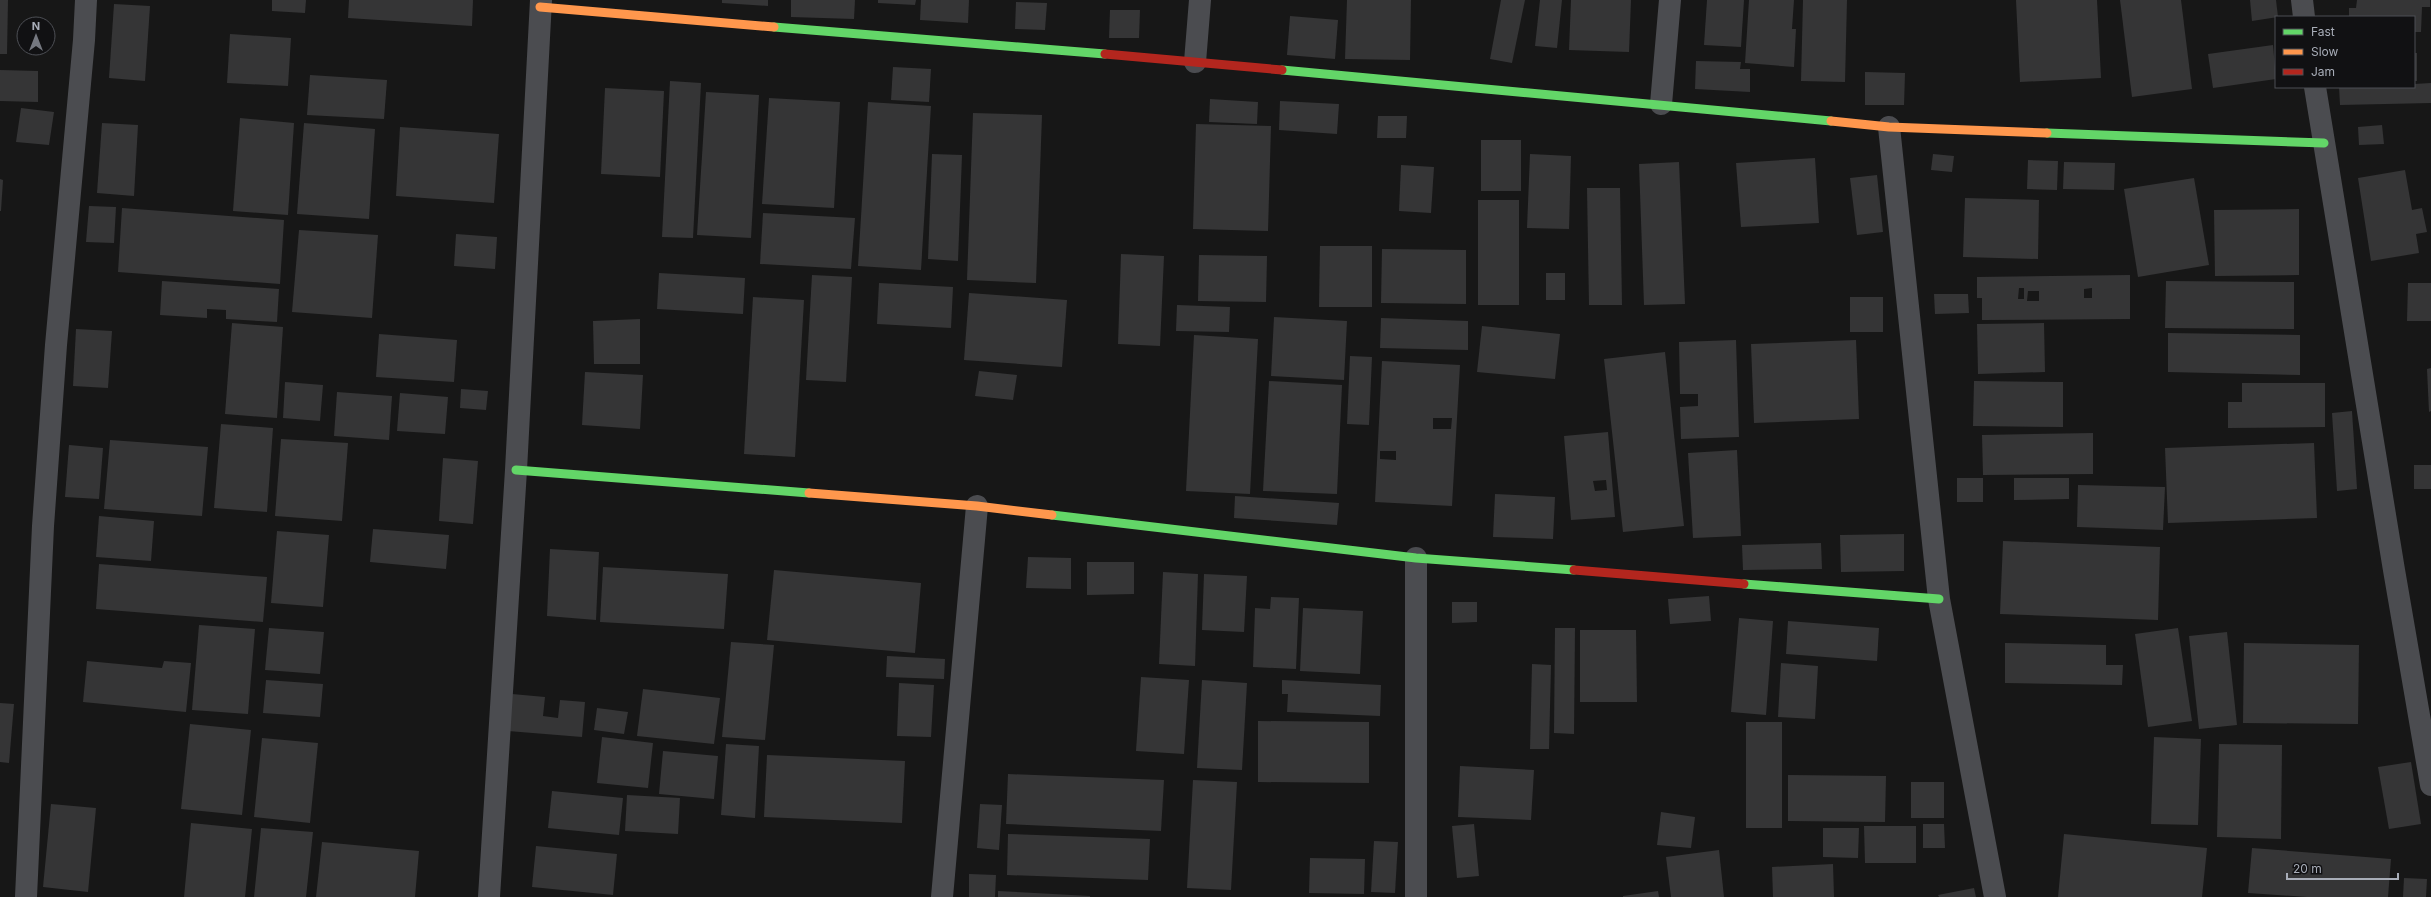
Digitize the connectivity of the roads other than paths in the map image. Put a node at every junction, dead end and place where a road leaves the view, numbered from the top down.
1 (86, 0) edge
2 (1200, 0) edge
3 (1670, 0) edge
4 (2302, 0) edge
5 (541, 4) edge
6 (2304, 16) edge
7 (1195, 62) junction
8 (2315, 88) edge
9 (1662, 104) junction
10 (1889, 127) junction
11 (2324, 143) junction
12 (516, 470) junction
13 (977, 506) junction
14 (1416, 558) junction
15 (1939, 599) junction
16 (2431, 785) edge
17 (26, 897) edge
18 (489, 897) edge
19 (942, 897) edge
20 (1416, 897) edge
21 (1995, 897) edge

1 - 17 street
2 - 7 street
3 - 9 street
4 - 6 street
5 - 7 street
5 - 12 street
7 - 9 street
8 - 11 street
9 - 10 street
10 - 11 street
10 - 15 street
11 - 16 street
12 - 13 street
12 - 18 street
13 - 14 street
13 - 19 street
14 - 15 street
14 - 20 street
15 - 21 street

